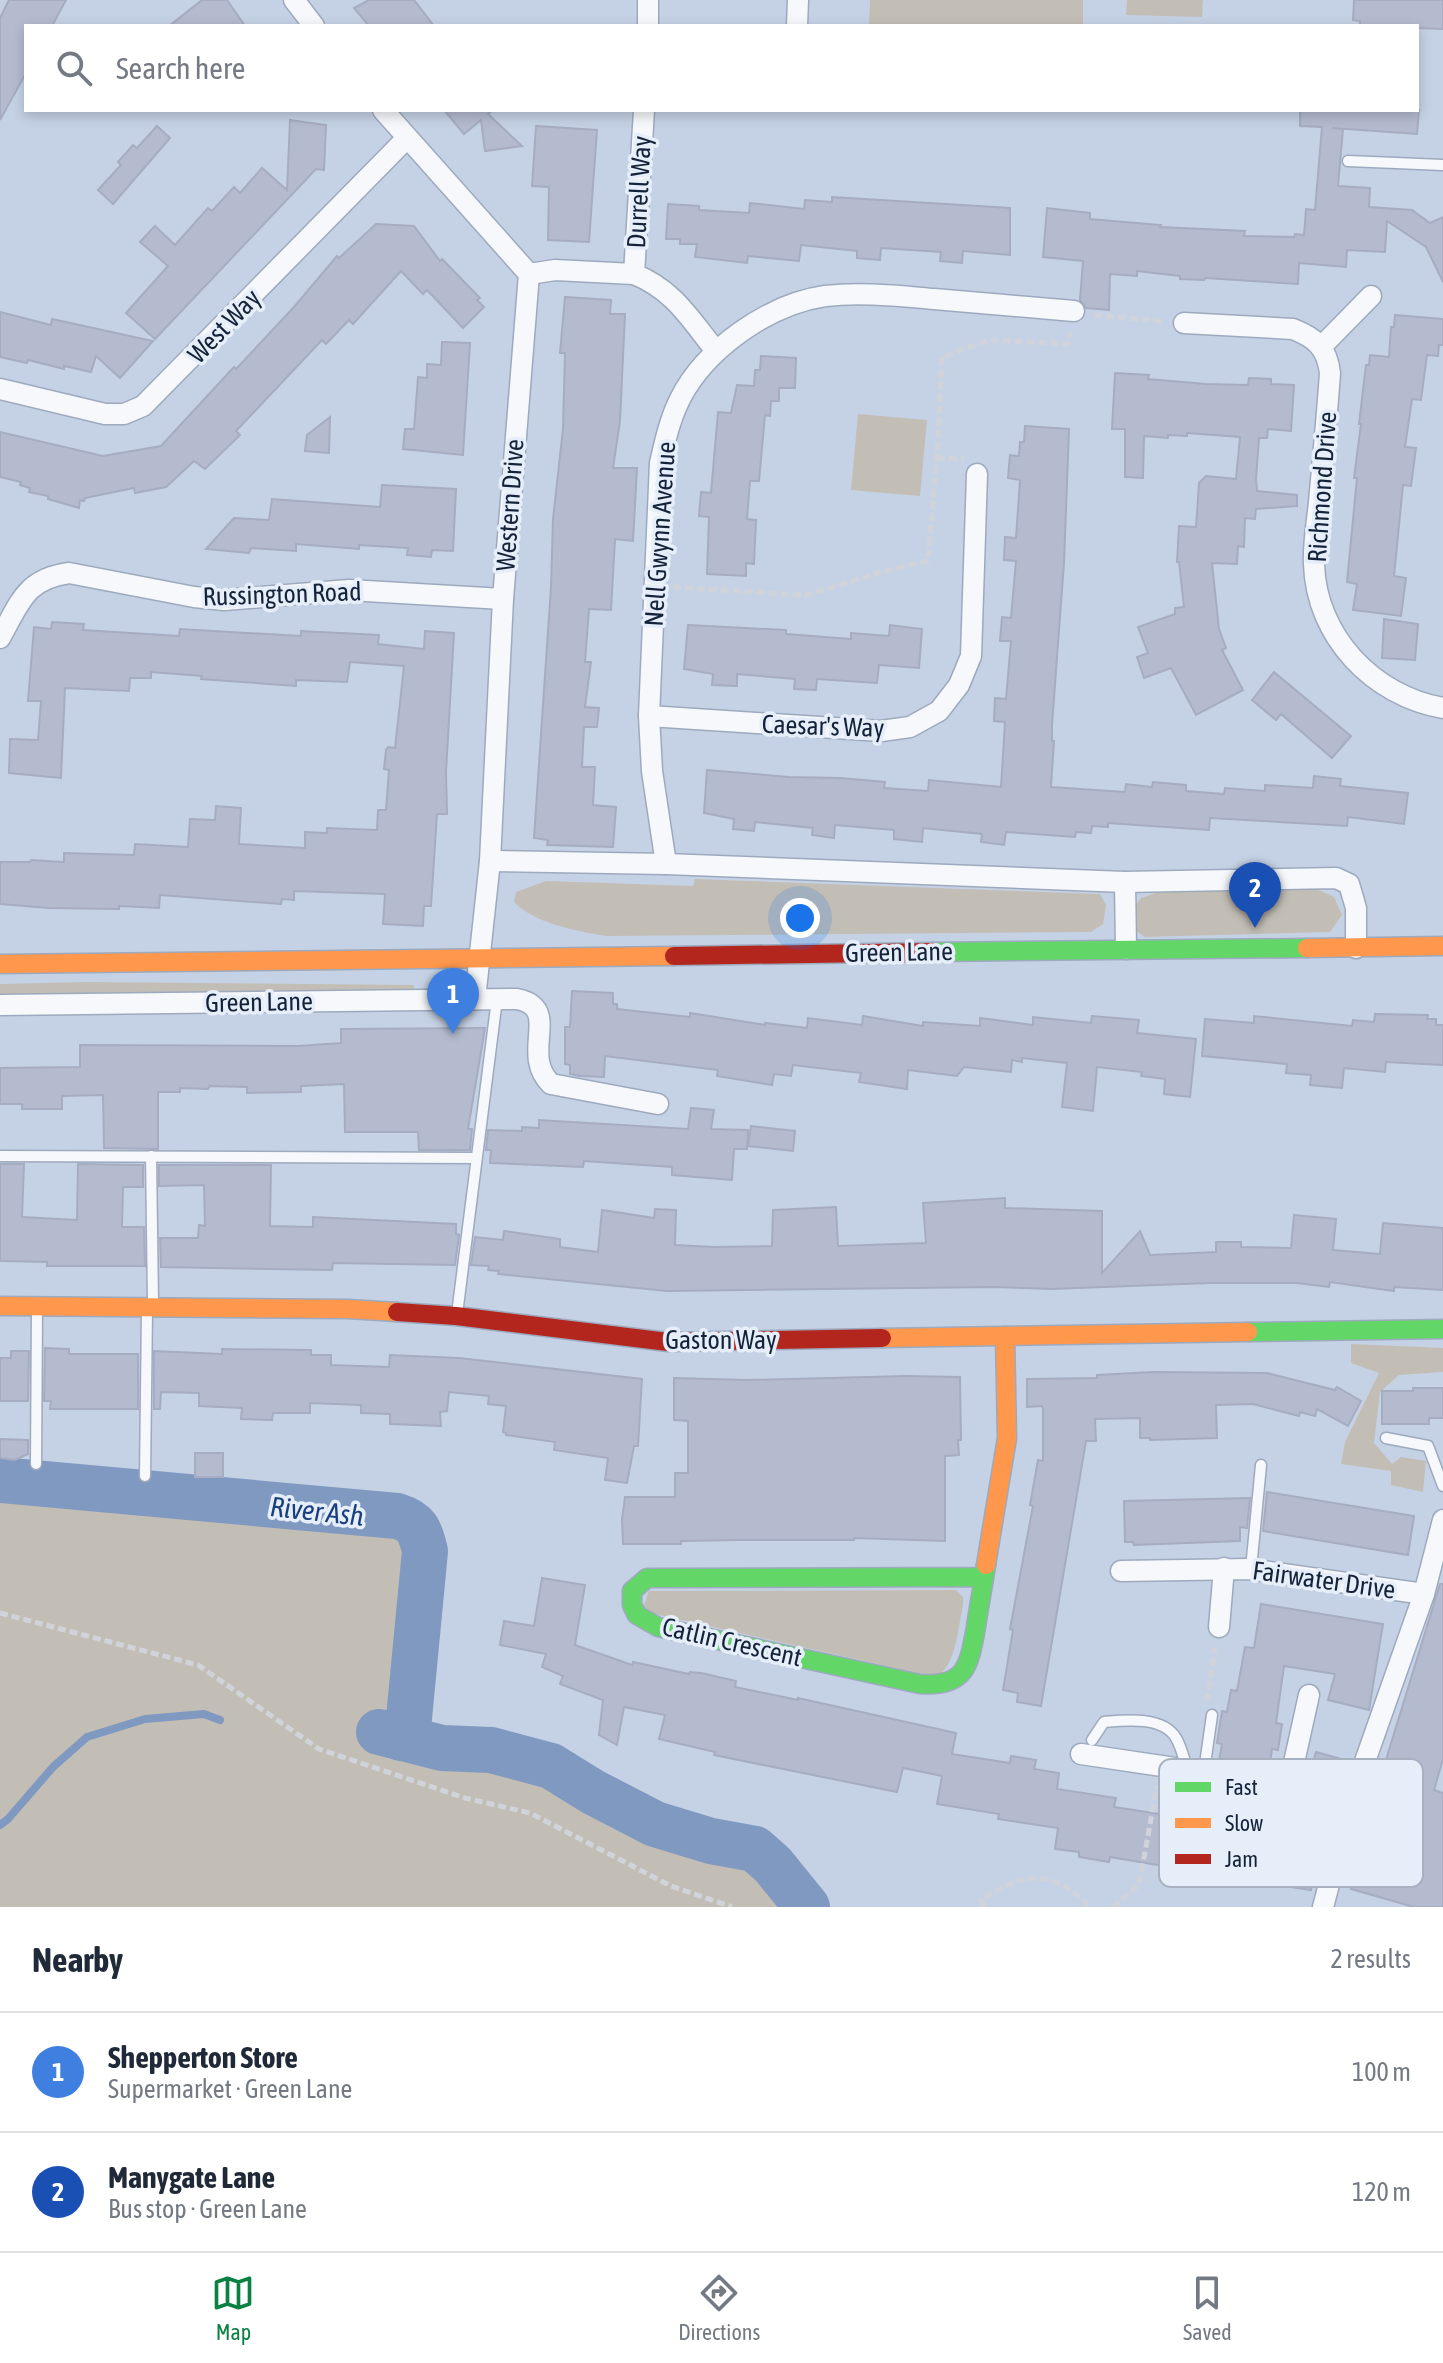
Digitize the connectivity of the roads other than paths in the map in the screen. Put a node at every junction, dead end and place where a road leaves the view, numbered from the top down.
1 (294, 0) edge
2 (648, 0) edge
3 (798, 0) edge
4 (312, 24) edge
5 (648, 24) edge
6 (797, 24) edge
7 (385, 112) edge
8 (644, 112) edge
9 (406, 139) junction
10 (1348, 161) dead end
11 (1443, 165) edge
12 (529, 274) junction
13 (634, 274) junction
14 (1371, 296) dead end
15 (1074, 311) road end
16 (1184, 323) road end
17 (1322, 346) junction
18 (716, 351) junction
19 (0, 389) edge
20 (977, 474) dead end
21 (503, 599) junction
22 (0, 638) edge
23 (1443, 708) edge
24 (649, 716) junction
25 (490, 861) junction
26 (666, 864) junction
27 (1125, 882) junction
28 (1443, 946) edge
29 (1356, 948) junction
30 (1126, 949) junction
31 (480, 956) junction
32 (0, 964) edge
33 (475, 999) junction
34 (497, 999) junction
35 (0, 1005) edge
36 (658, 1104) dead end
37 (0, 1156) edge
38 (151, 1156) junction
39 (476, 1158) junction
40 (0, 1306) edge
41 (37, 1307) junction
42 (150, 1307) junction
43 (456, 1316) junction
44 (1443, 1329) edge
45 (1005, 1336) junction
46 (1386, 1438) dead end
47 (36, 1464) dead end
48 (1261, 1465) dead end
49 (145, 1476) dead end
50 (1443, 1486) edge
51 (1443, 1520) edge
52 (1224, 1568) junction
53 (1251, 1569) junction
54 (1121, 1571) dead end
55 (984, 1577) junction
56 (1424, 1594) junction
57 (1219, 1627) road end
58 (1309, 1695) dead end
59 (1212, 1715) road end
60 (1086, 1747) joint
61 (1189, 1759) edge
62 (1199, 1759) edge
63 (1295, 1759) edge
64 (1366, 1759) edge
65 (1159, 1765) edge
66 (1328, 1887) edge
67 (1323, 1907) edge

1 - 4 street
2 - 5 street
3 - 6 street
7 - 9 street
8 - 13 street, Durrell Way
9 - 12 street
9 - 19 street, West Way
10 - 11 lane
12 - 13 street, Durrell Way
12 - 21 street, Western Drive
13 - 18 street, Durrell Way
14 - 17 street
15 - 18 street, Nell Gwynn Avenue
16 - 17 street
17 - 23 street, Richmond Drive
18 - 24 street, Nell Gwynn Avenue
20 - 24 street, Caesar's Way
21 - 22 street, Russington Road
21 - 25 street, Western Drive
24 - 26 street, Nell Gwynn Avenue
25 - 26 street
25 - 31 street, Western Drive
26 - 27 street
27 - 29 street
27 - 30 street
28 - 29 street, Green Lane
29 - 30 street, Green Lane
30 - 31 street, Green Lane
31 - 32 street, Green Lane
31 - 33 street
33 - 34 street, Green Lane
33 - 35 street, Green Lane
34 - 36 street, Green Lane
34 - 39 lane
37 - 38 lane
38 - 39 lane
38 - 42 lane
39 - 43 lane
40 - 41 street, Gaston Way
41 - 42 street, Gaston Way
41 - 47 lane
42 - 43 street, Gaston Way
42 - 49 lane
43 - 45 street, Gaston Way
44 - 45 street, Gaston Way
45 - 55 street, Catlin Crescent
46 - 50 lane
48 - 53 lane
51 - 56 street, Fairwater Drive
52 - 53 street, Fairwater Drive
52 - 54 street, Fairwater Drive
52 - 57 street, Fairwater Drive
53 - 56 street, Fairwater Drive
55 - 55 street, Catlin Crescent
56 - 64 street, Fairwater Drive
58 - 63 street
59 - 62 lane
60 - 61 lane
60 - 65 street
66 - 67 street, Fairwater Drive

